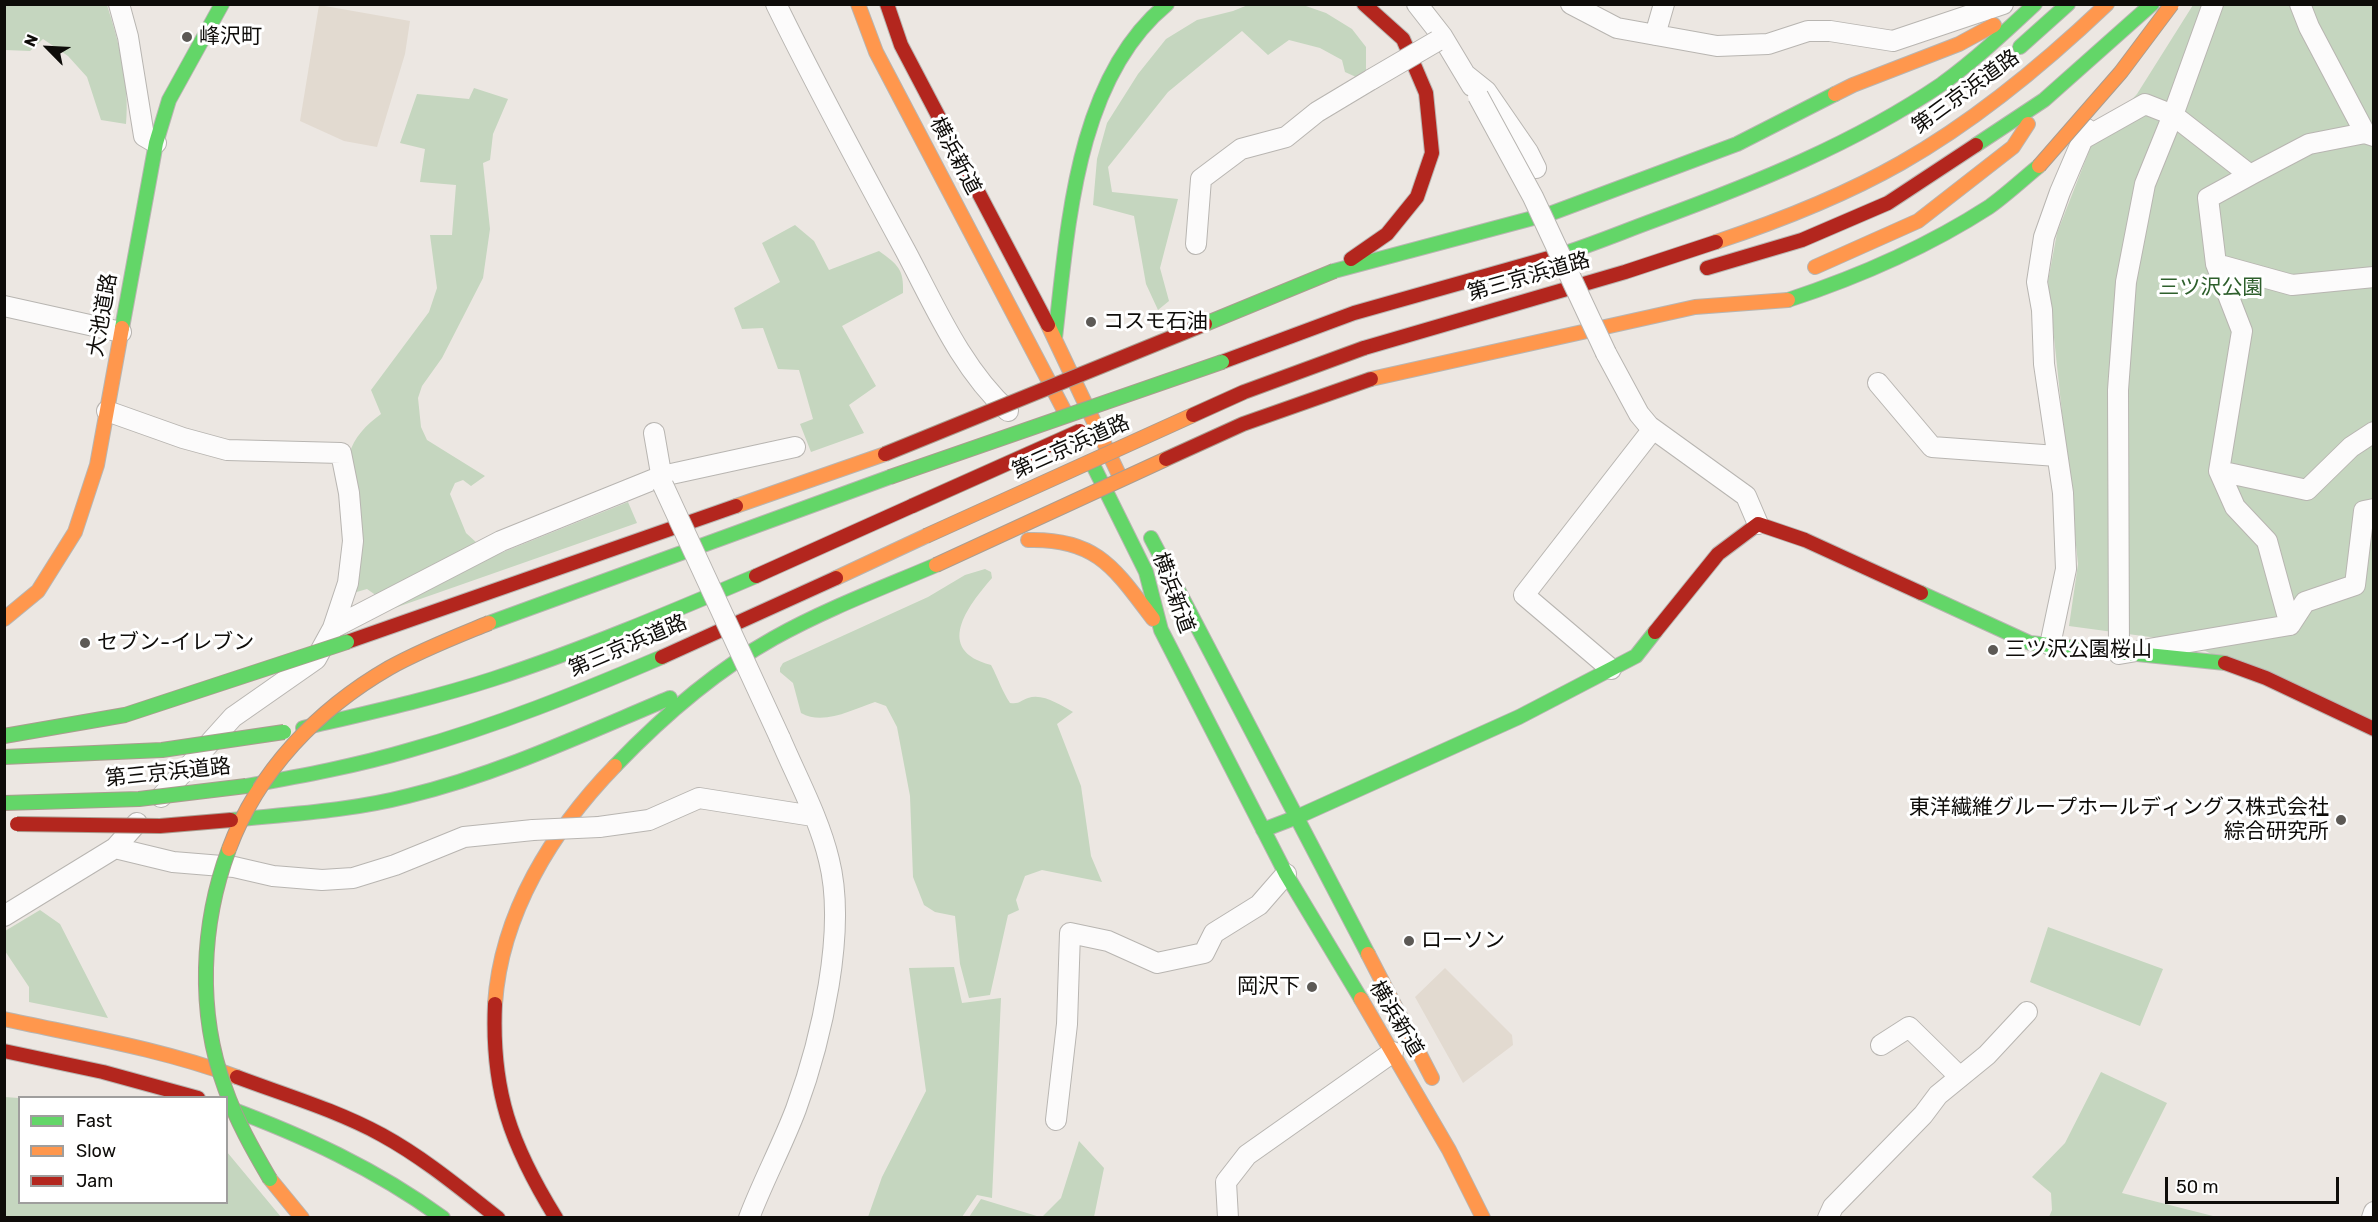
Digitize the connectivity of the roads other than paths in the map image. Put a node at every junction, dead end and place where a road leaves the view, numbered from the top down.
1 (119, 4) edge
2 (222, 4) edge
3 (776, 4) edge
4 (858, 4) edge
5 (887, 4) edge
6 (1167, 4) edge
7 (1364, 4) edge
8 (1418, 4) edge
9 (1571, 4) edge
10 (1664, 4) edge
11 (2003, 4) edge
12 (2027, 4) edge
13 (2035, 4) edge
14 (2068, 4) edge
15 (2107, 4) edge
16 (2152, 4) edge
17 (2172, 4) edge
18 (2213, 4) edge
19 (2300, 4) edge
20 (1655, 35) junction
21 (1440, 39) junction
22 (2011, 56) dead end
23 (1466, 75) junction
24 (2044, 100) junction
25 (2174, 115) junction
26 (2369, 135) edge
27 (2081, 140) junction
28 (156, 143) junction
29 (1871, 144) dead end
30 (1536, 168) dead end
31 (1771, 175) junction
32 (2250, 175) junction
33 (1196, 244) dead end
34 (2216, 264) junction
35 (1334, 271) junction
36 (1691, 273) dead end
37 (1797, 273) dead end
38 (2373, 277) edge
39 (1643, 280) dead end
40 (1751, 288) dead end
41 (1537, 297) junction
42 (4, 306) edge
43 (1695, 307) junction
44 (122, 332) junction
45 (1055, 338) junction
46 (1222, 362) junction
47 (1878, 383) dead end
48 (107, 411) junction
49 (1653, 429) junction
50 (2373, 432) edge
51 (654, 433) dead end
52 (795, 447) dead end
53 (2057, 456) junction
54 (2219, 471) junction
55 (662, 480) junction
56 (1128, 493) dead end
57 (2373, 509) edge
58 (1118, 512) junction
59 (1143, 524) dead end
60 (1758, 524) junction
61 (1028, 540) dead end
62 (4, 619) edge
63 (2290, 625) junction
64 (1161, 630) junction
65 (340, 635) junction
66 (2050, 645) junction
67 (2119, 654) junction
68 (1611, 669) junction
69 (670, 698) dead end
70 (2373, 729) edge
71 (4, 736) edge
72 (4, 757) edge
73 (4, 803) edge
74 (813, 816) junction
75 (1297, 817) junction
76 (4, 824) edge
77 (1263, 830) junction
78 (115, 848) junction
79 (1286, 874) junction
80 (4, 916) edge
81 (2027, 1012) dead end
82 (4, 1019) edge
83 (1881, 1044) dead end
84 (4, 1051) edge
85 (1393, 1052) junction
86 (1960, 1077) junction
87 (1437, 1088) dead end
88 (191, 1096) edge
89 (227, 1096) edge
90 (228, 1098) edge
91 (228, 1108) edge
92 (1056, 1120) dead end
93 (2373, 1212) edge
94 (1230, 1217) edge
95 (302, 1218) edge
96 (443, 1218) edge
97 (498, 1218) edge
98 (556, 1218) edge
99 (749, 1218) edge
100 (1483, 1218) edge
101 (1828, 1218) edge
102 (2372, 1218) edge

1 - 28 street
2 - 28 main road, 大池道路
3 - 58 street
4 - 58 main road, 横浜新道
5 - 45 main road, 横浜新道
6 - 45 main road
7 - 35 main road
8 - 21 street
9 - 20 street
10 - 20 street
11 - 20 street
12 - 35 main road
13 - 31 main road, 第三京浜道路
14 - 22 main road
15 - 41 main road, 第三京浜道路
16 - 24 main road
17 - 27 street
17 - 43 main road, bridge
18 - 25 street
19 - 26 street
21 - 23 street
21 - 33 street, bridge
23 - 30 street
23 - 49 street, bridge
24 - 36 main road
24 - 37 main road
25 - 27 street
25 - 32 street
25 - 67 street
26 - 32 street
27 - 53 street
28 - 44 main road, 大池道路
29 - 31 main road
31 - 46 main road, 第三京浜道路
32 - 34 street
34 - 38 street
34 - 54 street
35 - 65 main road, bridge
39 - 41 main road
40 - 43 main road
41 - 73 main road, 第三京浜道路, bridge
42 - 44 street
43 - 98 main road, bridge
44 - 48 main road, 大池道路
45 - 56 main road, 横浜新道
46 - 72 main road, 第三京浜道路, bridge
46 - 89 main road, bridge
47 - 53 street
48 - 62 main road, 大池道路
48 - 65 street
49 - 60 street
49 - 68 street
50 - 54 street
51 - 55 street
52 - 55 street
53 - 66 street
54 - 63 street
55 - 65 street
55 - 74 street, bridge
57 - 63 street
58 - 64 main road, 横浜新道
59 - 75 main road, 横浜新道
60 - 66 main road
60 - 68 main road
61 - 64 main road
63 - 67 street
64 - 77 main road, 横浜新道
65 - 71 main road, bridge
65 - 78 street
66 - 67 main road
67 - 70 main road
68 - 75 main road
69 - 76 main road, bridge
74 - 78 street, bridge
74 - 99 street
75 - 77 main road
75 - 87 main road, 横浜新道
77 - 79 main road, 横浜新道
78 - 80 street
79 - 85 main road, 横浜新道
79 - 92 street
81 - 86 street
82 - 97 main road
83 - 86 street
84 - 88 main road
85 - 94 street
85 - 100 main road, 横浜新道
86 - 101 street
90 - 95 main road, bridge
91 - 96 main road
93 - 102 street

